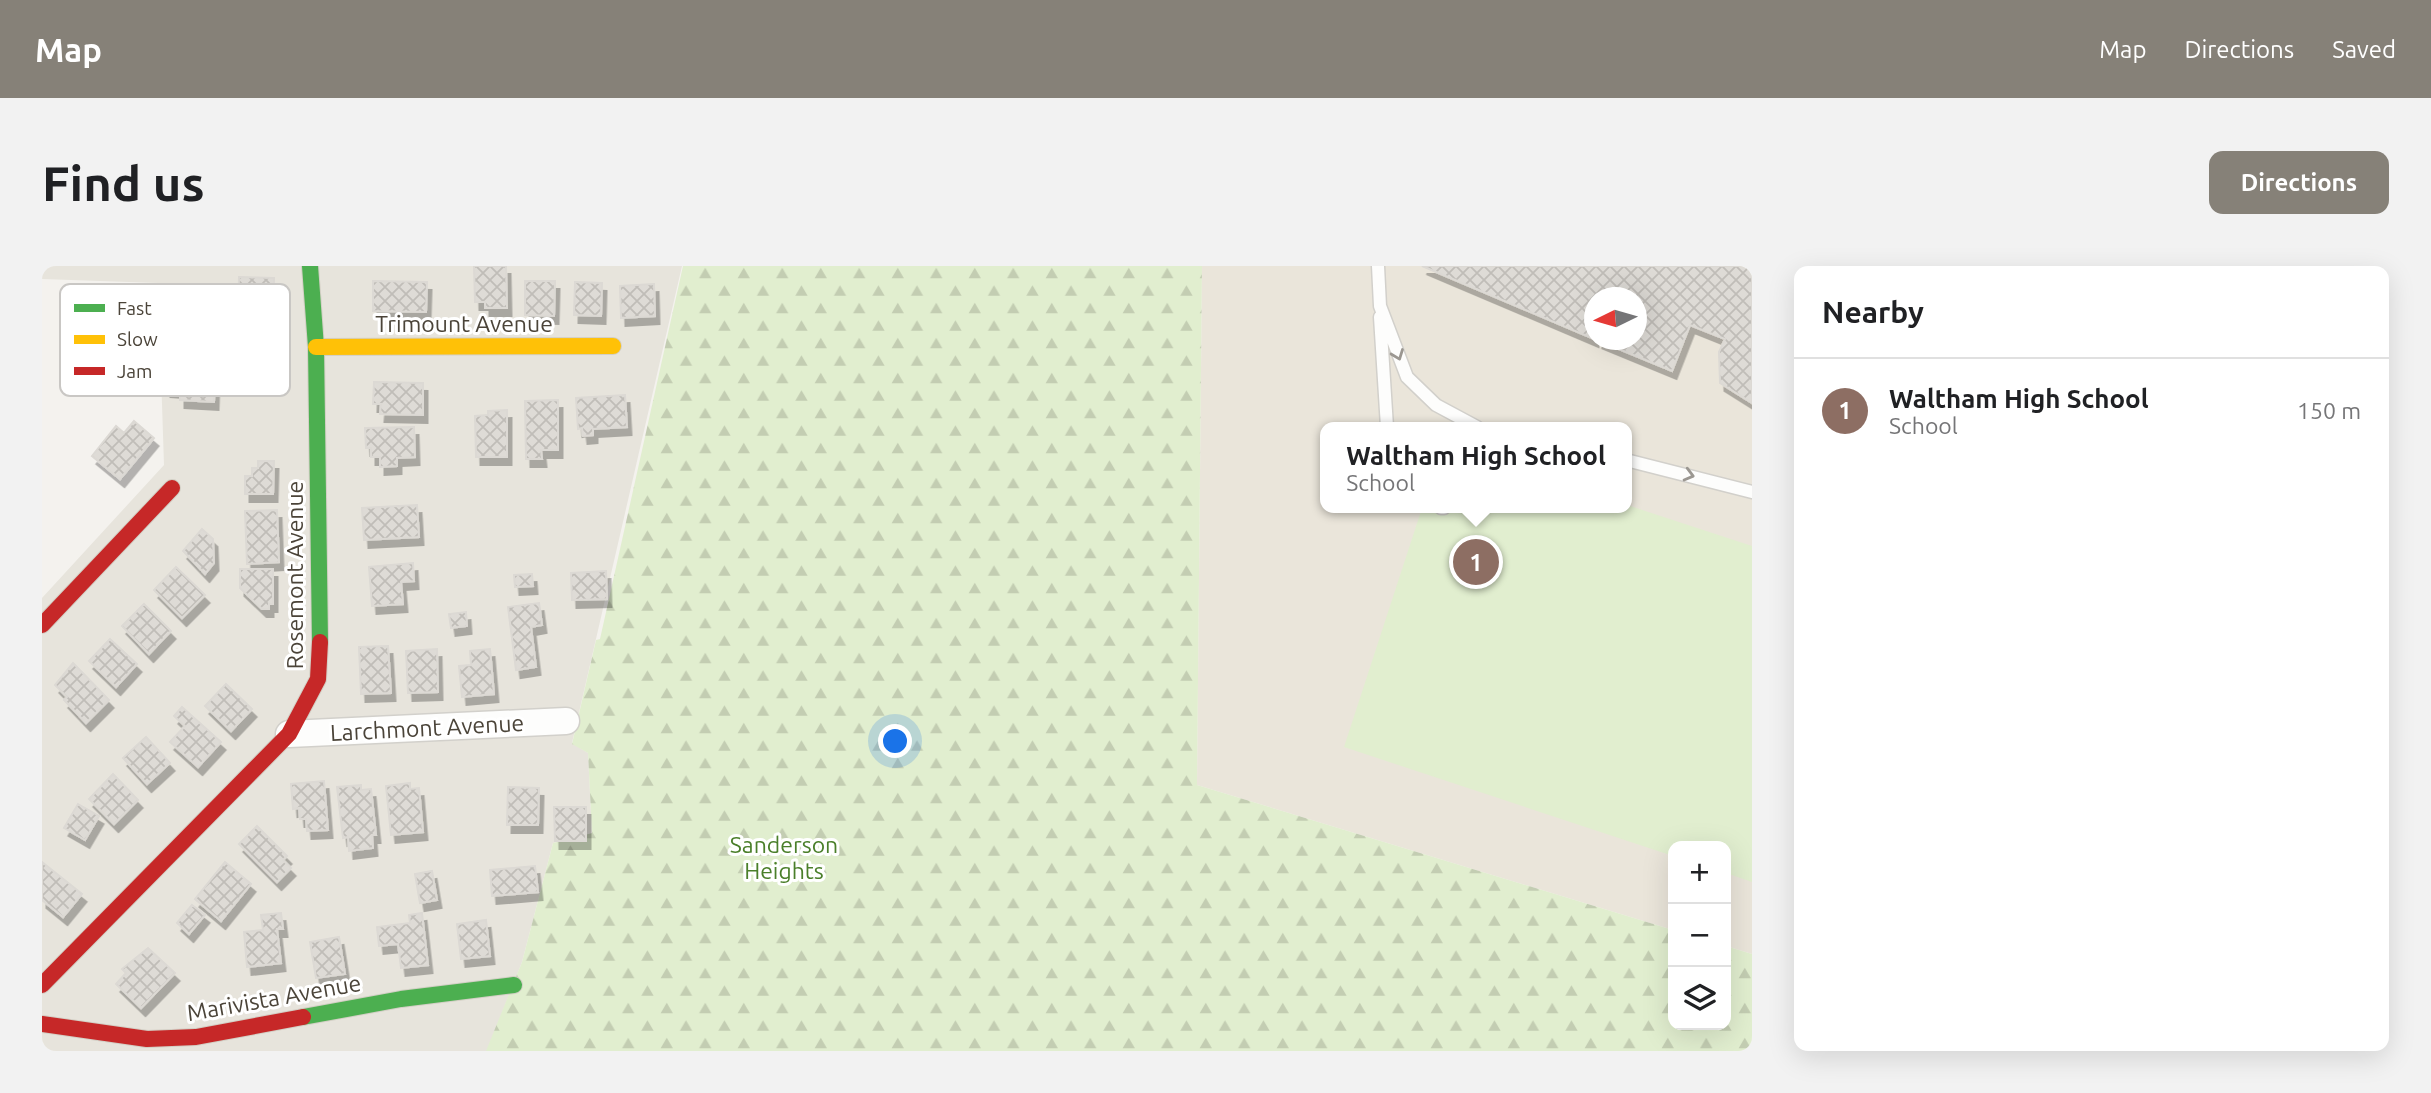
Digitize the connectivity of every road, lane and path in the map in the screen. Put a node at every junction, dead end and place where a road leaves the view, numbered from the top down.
1 (310, 266) edge
2 (1378, 266) edge
3 (1380, 306) junction
4 (613, 346) dead end
5 (316, 347) junction
6 (1387, 422) edge
7 (1468, 422) edge
8 (1632, 462) edge
9 (172, 488) dead end
10 (1752, 492) edge
11 (42, 625) edge
12 (566, 721) dead end
13 (289, 734) junction
14 (42, 985) edge
15 (514, 985) dead end
16 (42, 1024) edge

1 - 5 street, Rosemont Avenue
2 - 3 lane
3 - 6 lane
3 -> 7 lane
4 - 5 street, Trimount Avenue
5 - 13 street, Rosemont Avenue
8 -> 10 lane
9 - 11 street
12 - 13 street, Larchmont Avenue
13 - 14 street, Rosemont Avenue
15 - 16 street, Marivista Avenue

